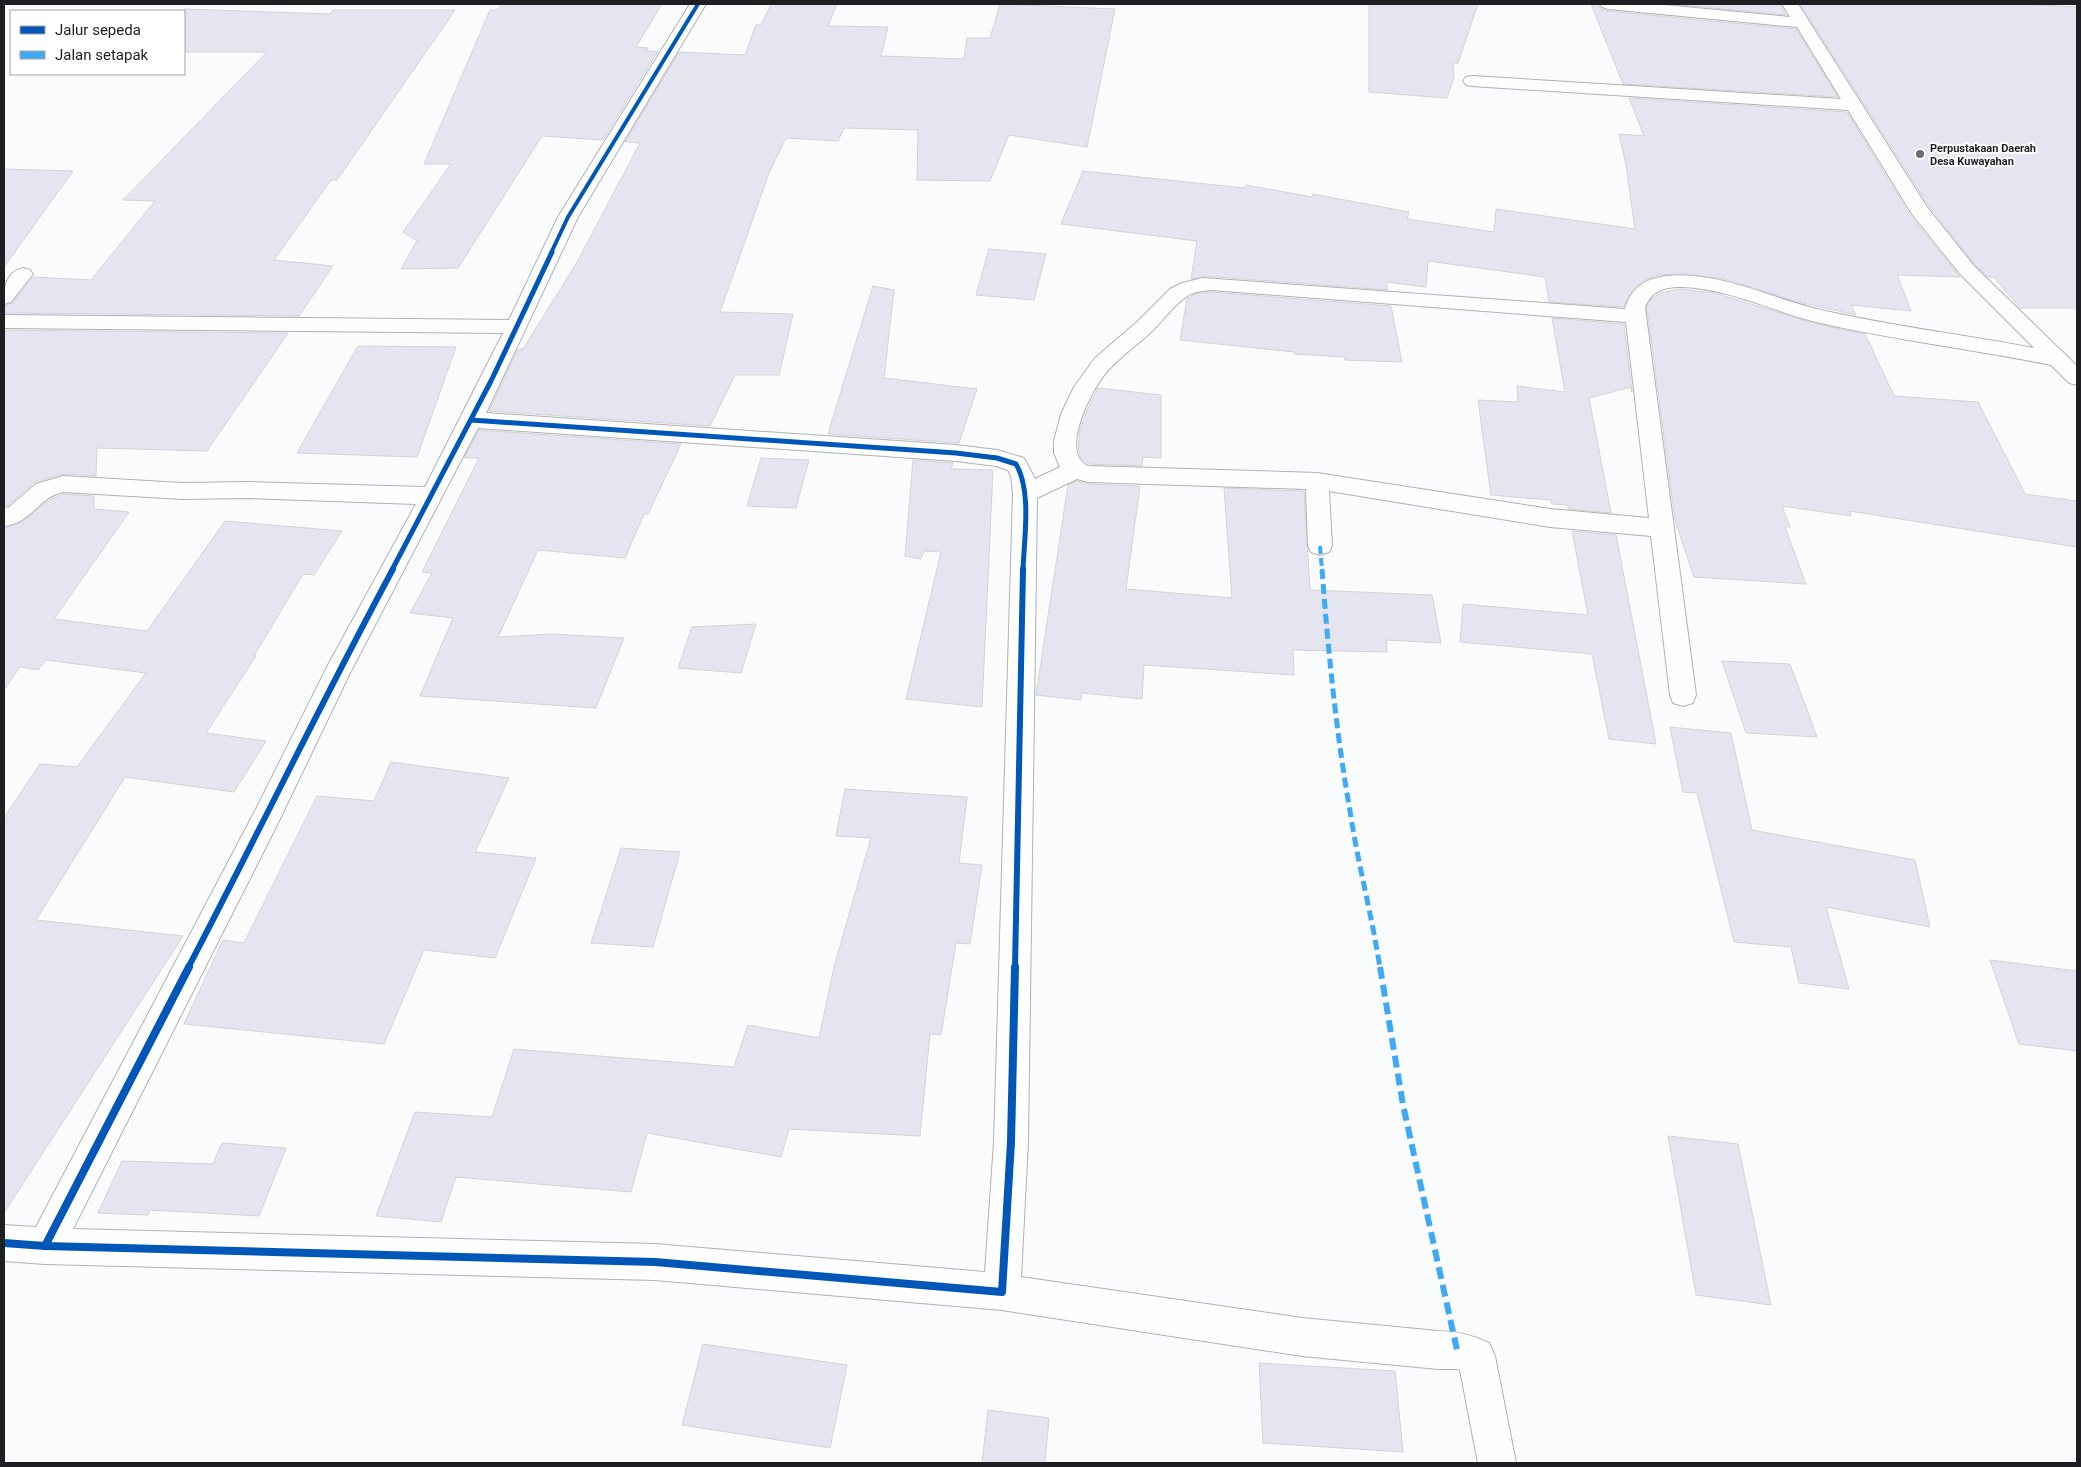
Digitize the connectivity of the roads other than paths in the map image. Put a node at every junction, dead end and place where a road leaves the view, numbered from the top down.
1 (698, 4) edge
2 (1608, 4) edge
3 (1790, 4) edge
4 (1801, 23) junction
5 (1472, 81) dead end
6 (1853, 105) junction
7 (23, 274) dead end
8 (4, 298) edge
9 (1636, 316) junction
10 (4, 321) edge
11 (517, 327) junction
12 (2057, 359) junction
13 (2077, 378) edge
14 (471, 420) junction
15 (1075, 470) junction
16 (1317, 482) junction
17 (1025, 494) junction
18 (432, 496) junction
19 (4, 517) edge
20 (1662, 528) junction
21 (1320, 546) dead end
22 (1683, 695) dead end
23 (4, 1243) edge
24 (45, 1246) junction
25 (1002, 1292) junction
26 (1497, 1463) edge

1 - 11 street
2 - 4 street
3 - 4 street
4 - 6 street
5 - 6 street
6 - 12 street
7 - 8 street
9 - 12 street
9 - 15 street
9 - 20 street
10 - 11 street
11 - 14 street
12 - 13 street
14 - 17 street
14 - 18 street
15 - 16 street
15 - 17 street
16 - 20 street
16 - 21 street
17 - 25 street
18 - 19 street
18 - 24 street
20 - 22 street
23 - 24 street
24 - 25 street
25 - 26 street

